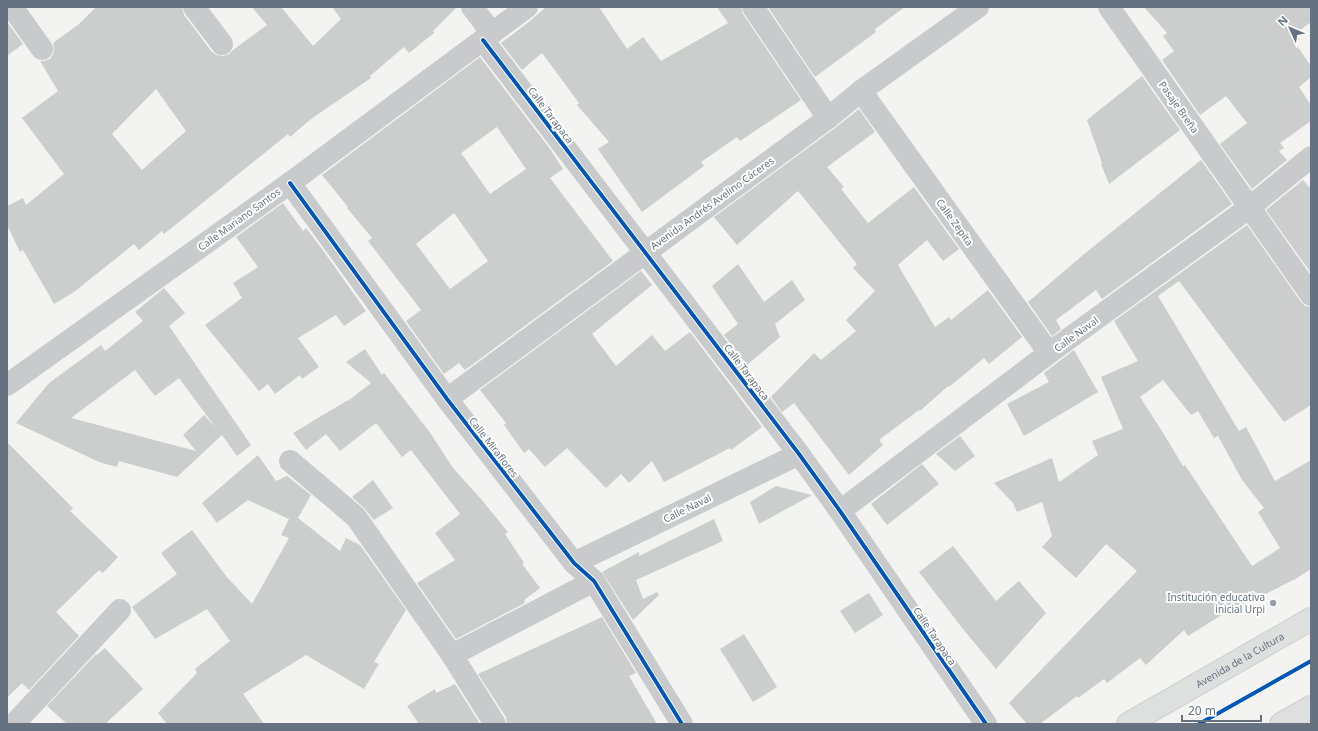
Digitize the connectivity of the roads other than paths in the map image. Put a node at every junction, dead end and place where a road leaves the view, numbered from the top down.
1 (12, 7) edge
2 (194, 7) edge
3 (472, 7) edge
4 (527, 7) edge
5 (752, 7) edge
6 (978, 7) edge
7 (1109, 7) edge
8 (488, 36) junction
9 (222, 44) dead end
10 (42, 49) dead end
11 (861, 91) junction
12 (828, 118) junction
13 (1311, 157) edge
14 (290, 183) junction
15 (1250, 207) junction
16 (645, 252) junction
17 (1311, 295) edge
18 (1049, 353) junction
19 (7, 385) edge
20 (447, 399) junction
21 (799, 454) junction
22 (290, 461) dead end
23 (840, 511) junction
24 (574, 563) junction
25 (594, 581) junction
26 (120, 610) dead end
27 (1311, 620) edge
28 (452, 655) junction
29 (1311, 707) edge
30 (14, 724) edge
31 (495, 724) edge
32 (682, 724) edge
33 (986, 724) edge
34 (1128, 724) edge
35 (1281, 724) edge

1 - 10 street
2 - 9 street
3 - 8 street, Calle Tarapaca
4 - 8 street, Calle Mariano Santos
5 - 12 street
6 - 11 street, Avenida Andrés Avelino Cáceres
7 - 15 street, Pasaje Breña
8 - 14 street, Calle Mariano Santos
8 - 16 street, Calle Tarapaca
11 - 12 street, Avenida Andrés Avelino Cáceres
11 - 18 street, Calle Zepita
12 - 16 street, Avenida Andrés Avelino Cáceres
13 - 15 street, Calle Naval
14 - 19 street, Calle Mariano Santos
14 - 20 street, Calle Miraflores
15 - 17 street, Pasaje Breña
15 - 18 street, Calle Naval
16 - 20 street, Avenida Andrés Avelino Cáceres
16 - 21 street, Calle Tarapaca
18 - 23 street, Calle Naval
20 - 24 street, Calle Miraflores
21 - 23 street, Calle Tarapaca
21 - 24 street, Calle Naval
22 - 28 street
23 - 33 street, Calle Tarapaca
24 - 25 street, Calle Miraflores
25 - 28 street
25 - 32 street, Calle Miraflores
26 - 30 street
27 - 34 highway, Avenida de la Cultura
28 - 31 street
29 - 35 highway

